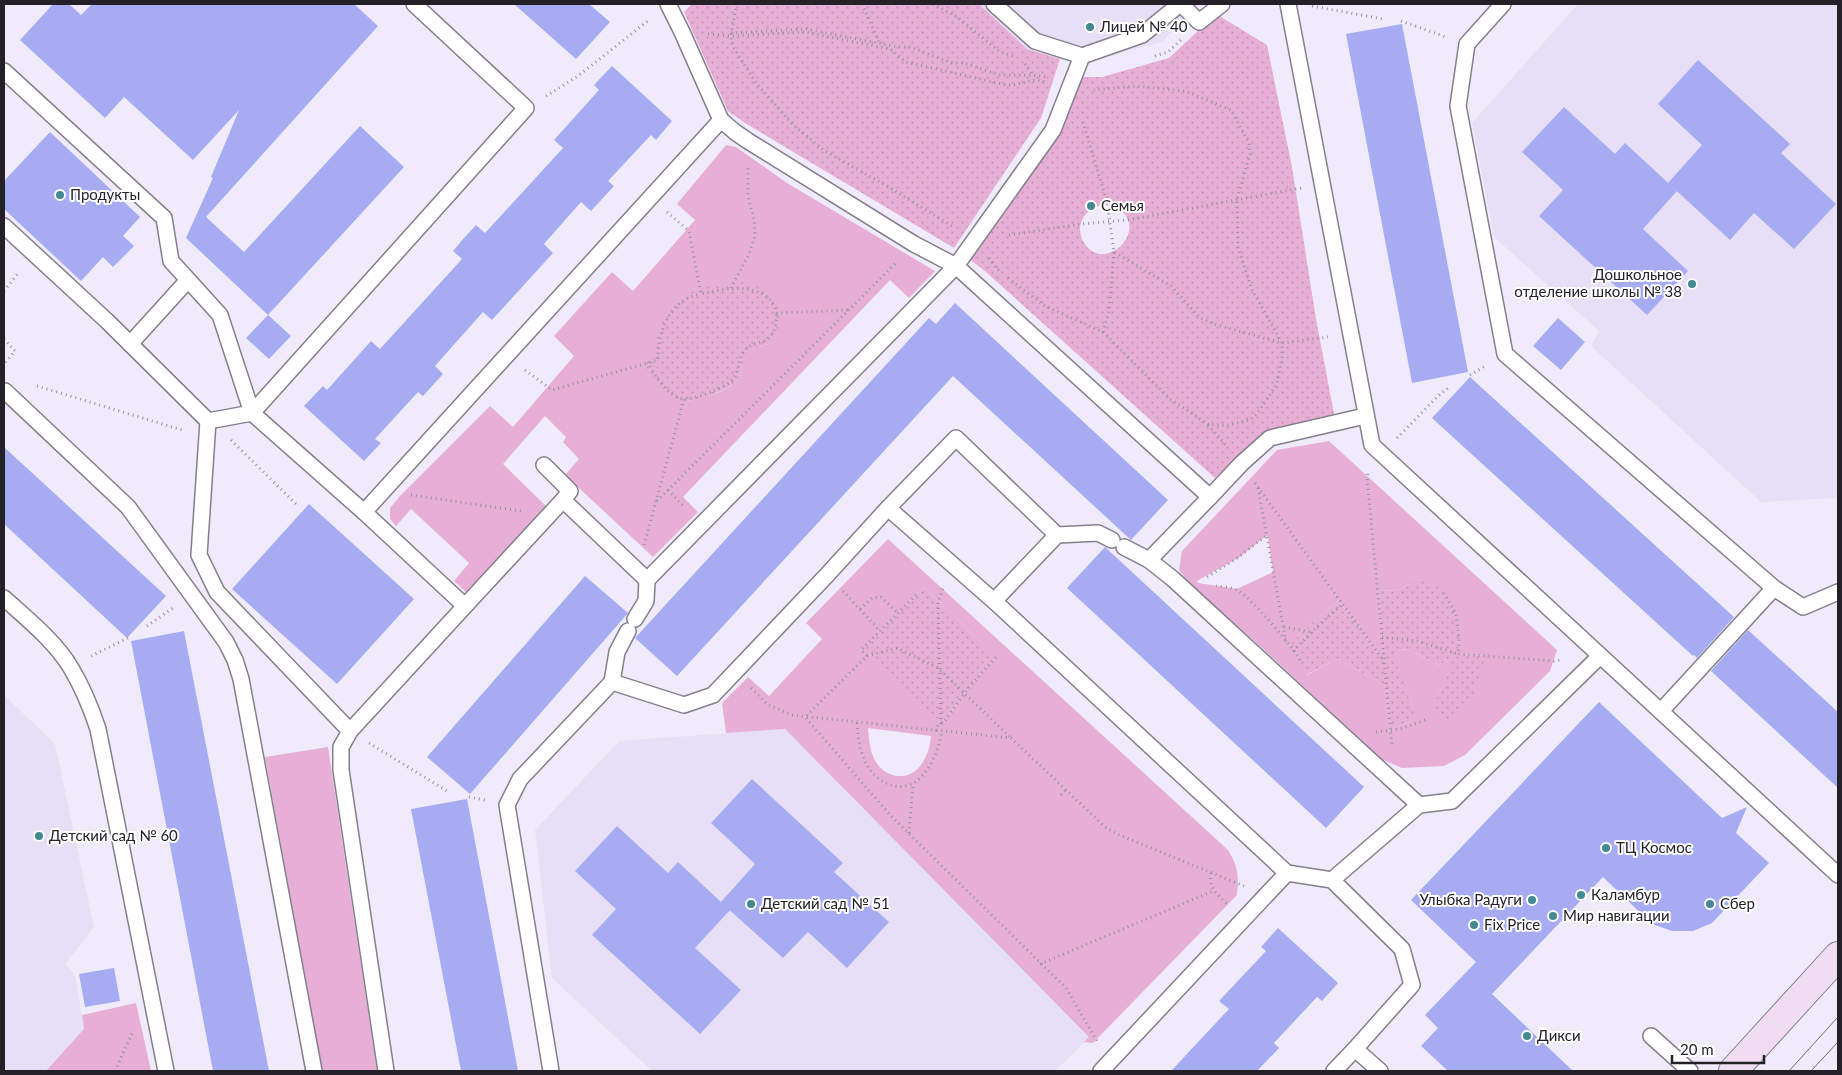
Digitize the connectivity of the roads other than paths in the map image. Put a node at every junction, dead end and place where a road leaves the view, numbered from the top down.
1 (414, 4) edge
2 (669, 4) edge
3 (994, 4) edge
4 (1181, 4) edge
5 (1222, 4) edge
6 (1288, 4) edge
7 (1503, 4) edge
8 (1082, 56) junction
9 (4, 71) edge
10 (721, 120) junction
11 (4, 226) edge
12 (956, 266) junction
13 (188, 280) junction
14 (130, 344) junction
15 (5, 391) edge
16 (252, 413) junction
17 (1366, 416) junction
18 (207, 420) junction
19 (544, 465) dead end
20 (1210, 498) junction
21 (563, 500) junction
22 (888, 508) junction
23 (364, 512) junction
24 (1058, 535) junction
25 (1149, 560) junction
26 (642, 575) junction
27 (1774, 588) junction
28 (1838, 592) edge
29 (4, 598) edge
30 (994, 601) junction
31 (465, 606) junction
32 (1600, 656) junction
33 (612, 682) junction
34 (1661, 711) junction
35 (350, 731) junction
36 (1419, 805) junction
37 (1287, 873) junction
38 (1838, 875) edge
39 (1332, 880) junction
40 (1838, 956) edge
41 (1651, 1036) dead end
42 (1355, 1049) junction
43 (166, 1071) edge
44 (314, 1071) edge
45 (386, 1071) edge
46 (551, 1071) edge
47 (1101, 1071) edge
48 (1334, 1071) edge
49 (1380, 1071) edge
50 (1690, 1071) edge
51 (1733, 1071) edge

1 - 16 lane
2 - 10 lane
3 - 8 lane
4 - 5 lane
4 - 8 lane
6 - 17 lane
7 - 27 lane
8 - 12 lane
9 - 13 lane
10 - 12 lane
10 - 23 lane
11 - 14 lane
12 - 20 lane
12 - 26 lane
13 - 14 lane
13 - 16 lane
14 - 18 lane
15 - 44 lane
16 - 18 lane
16 - 23 lane
17 - 20 lane
17 - 32 lane
18 - 35 lane
19 - 21 lane
20 - 25 lane
21 - 26 lane
21 - 31 lane
22 - 24 lane
22 - 30 lane
22 - 33 lane
23 - 31 lane
24 - 25 lane
24 - 30 lane
25 - 36 lane
26 - 33 lane
27 - 28 lane
27 - 34 lane
29 - 43 lane
30 - 37 lane
31 - 35 lane
32 - 34 lane
32 - 36 lane
33 - 46 lane
34 - 38 lane
35 - 45 lane
36 - 39 lane
37 - 39 lane
37 - 47 lane
39 - 42 lane
40 - 51 street
41 - 50 lane
42 - 48 lane
42 - 49 lane

